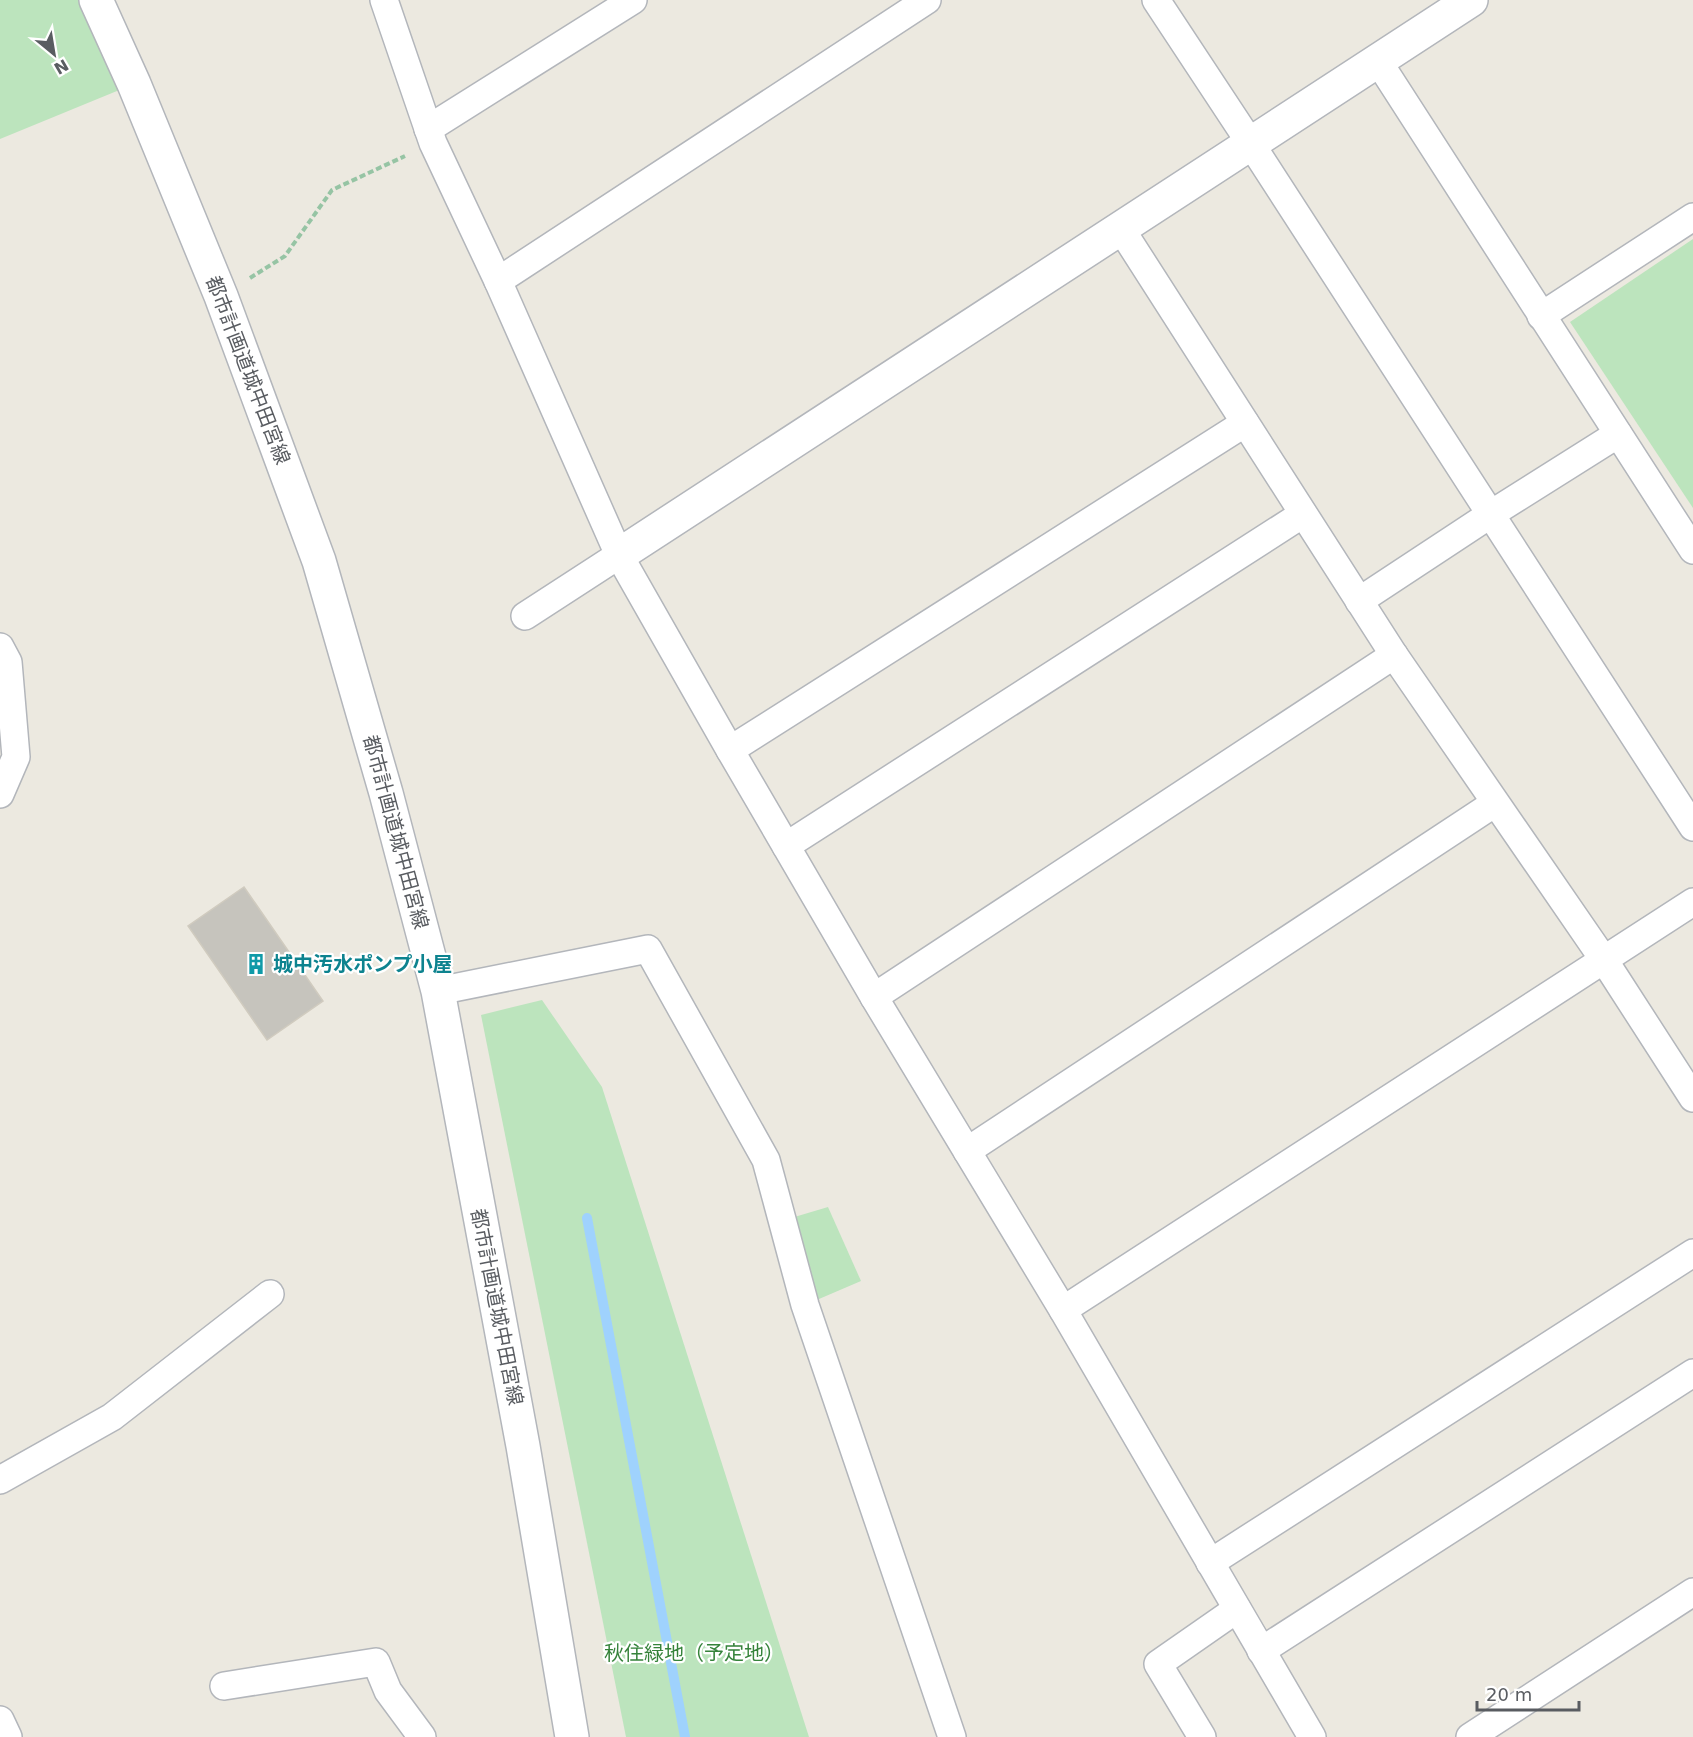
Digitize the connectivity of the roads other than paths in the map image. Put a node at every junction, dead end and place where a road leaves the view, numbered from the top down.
1 (96, 0) edge
2 (384, 0) edge
3 (633, 0) edge
4 (927, 0) edge
5 (1156, 0) edge
6 (1471, 0) edge
7 (1378, 61) junction
8 (430, 136) junction
9 (1251, 144) junction
10 (1693, 217) edge
11 (1121, 229) junction
12 (498, 281) junction
13 (1541, 316) junction
14 (1245, 423) junction
15 (1618, 434) junction
16 (1303, 514) junction
17 (1491, 514) junction
18 (1693, 550) edge
19 (619, 555) junction
20 (1359, 601) junction
21 (525, 616) dead end
22 (0, 647) edge
23 (1394, 655) junction
24 (730, 750) junction
25 (0, 794) edge
26 (1496, 802) junction
27 (1693, 827) edge
28 (786, 846) junction
29 (1693, 902) edge
30 (1604, 960) junction
31 (438, 991) junction
32 (874, 997) junction
33 (1693, 1098) edge
34 (967, 1151) junction
35 (1693, 1253) edge
36 (270, 1294) dead end
37 (1063, 1310) junction
38 (1693, 1372) edge
39 (0, 1479) edge
40 (1210, 1563) junction
41 (1693, 1592) edge
42 (1237, 1609) junction
43 (1262, 1651) junction
44 (224, 1686) dead end
45 (0, 1720) edge
46 (8, 1737) edge
47 (422, 1737) edge
48 (572, 1737) edge
49 (952, 1737) edge
50 (1202, 1737) edge
51 (1312, 1737) edge
52 (1470, 1737) edge

1 - 31 street, 都市計画道城中田宮線
2 - 8 street
3 - 8 street
4 - 12 street
5 - 9 street
6 - 7 street
7 - 9 street
7 - 13 street
8 - 12 street
9 - 11 street
9 - 17 street
10 - 13 street
11 - 14 street
11 - 19 street
12 - 19 street
13 - 15 street
14 - 16 street
14 - 24 street
15 - 17 street
15 - 18 street
16 - 20 street
16 - 28 street
17 - 20 street
17 - 27 street
19 - 21 street
19 - 24 street
20 - 23 street
22 - 25 street
23 - 26 street
23 - 32 street
24 - 28 street
26 - 30 street
26 - 34 street
28 - 32 street
29 - 30 street
30 - 33 street
30 - 37 street
31 - 48 street, 都市計画道城中田宮線
31 - 49 street
32 - 34 street
34 - 37 street
35 - 40 street
36 - 39 street
37 - 40 street
38 - 43 street
40 - 42 street
41 - 52 street
42 - 43 street
42 - 50 street
43 - 51 street
44 - 47 street
45 - 46 street

